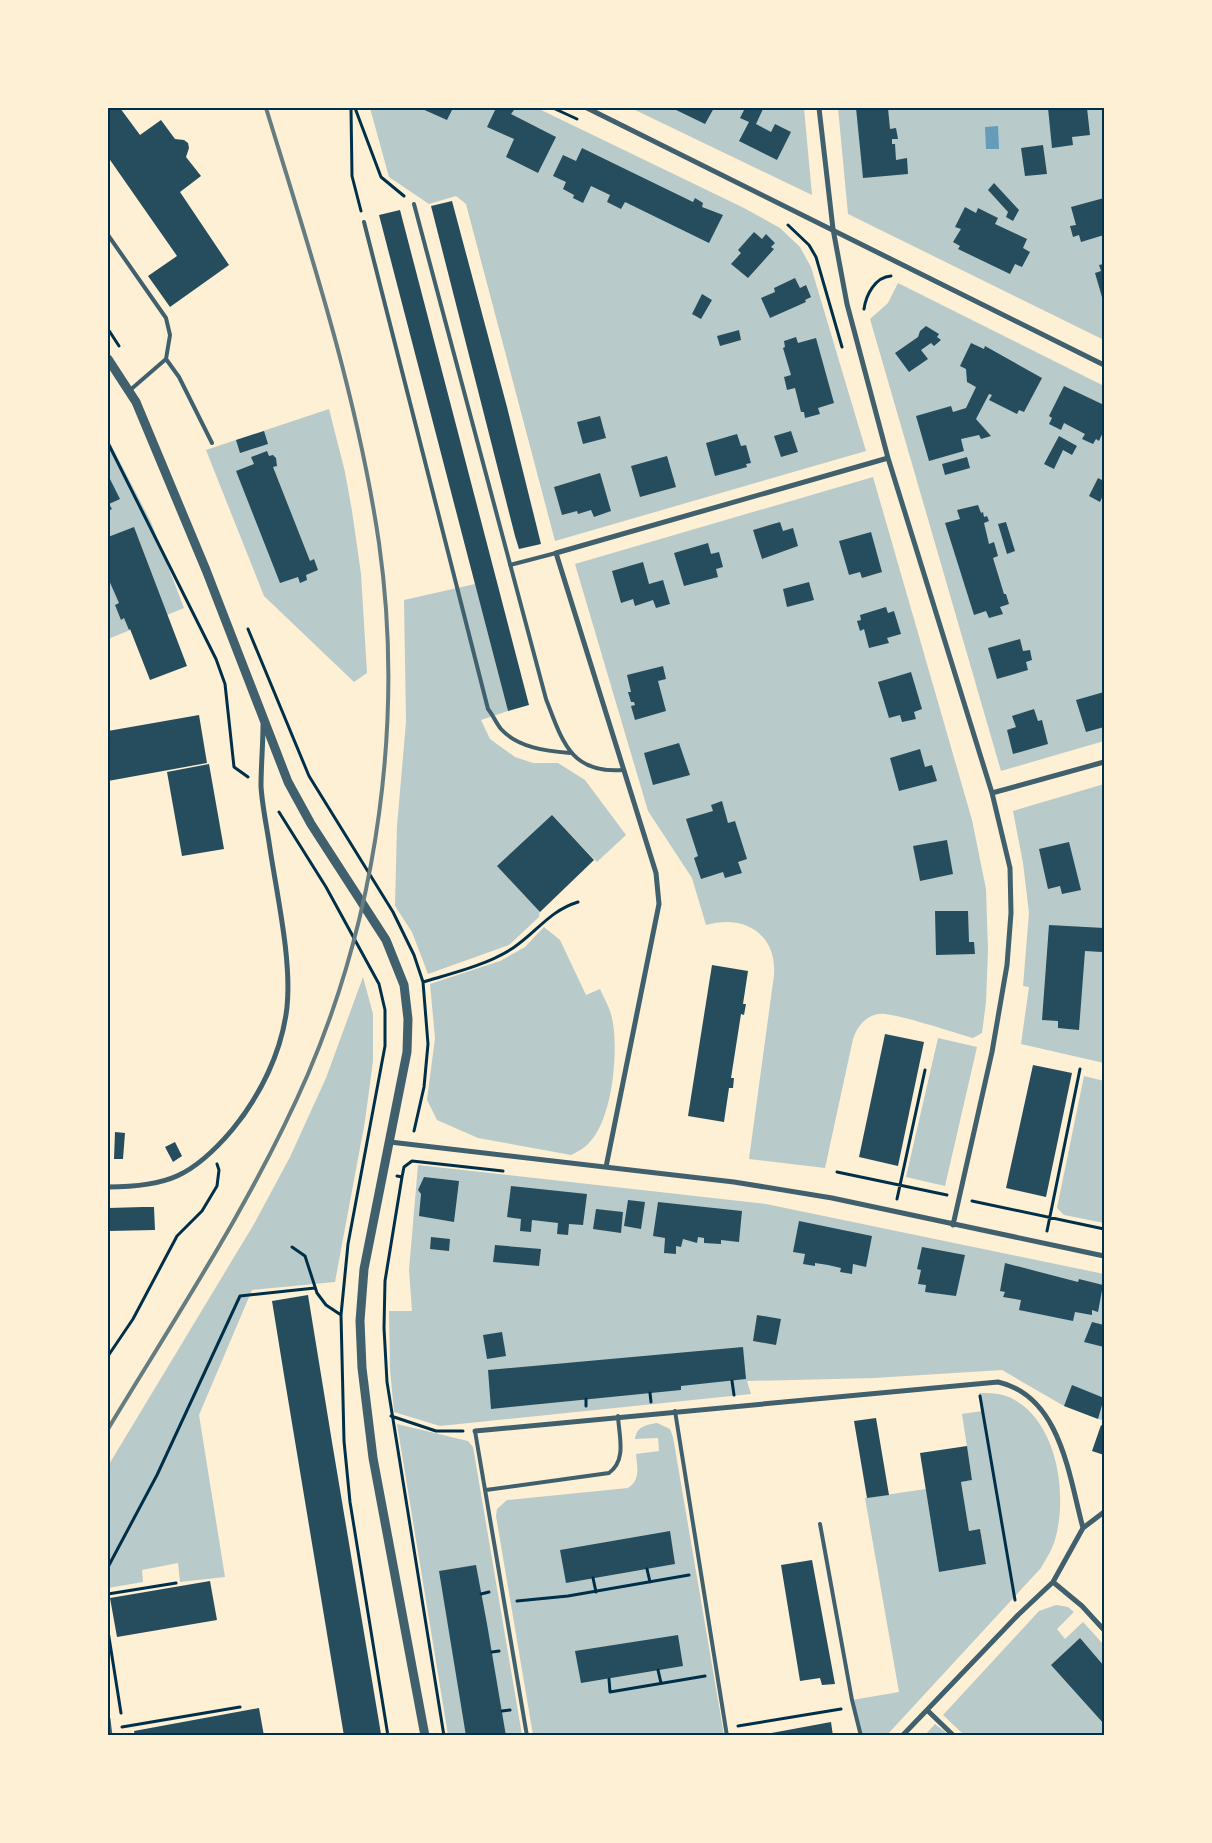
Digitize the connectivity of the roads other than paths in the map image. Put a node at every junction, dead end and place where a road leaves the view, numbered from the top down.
1 (587, 108) edge
2 (819, 108) edge
3 (414, 204) road end
4 (364, 222) road end
5 (833, 229) junction
6 (108, 235) edge
7 (108, 359) edge
8 (166, 359) junction
9 (1104, 365) edge
10 (129, 391) junction
11 (212, 444) dead end
12 (888, 458) junction
13 (556, 553) junction
14 (510, 565) junction
15 (264, 718) junction
16 (570, 753) junction
17 (1104, 762) edge
18 (623, 770) junction
19 (992, 792) junction
20 (390, 1142) junction
21 (606, 1167) junction
22 (108, 1187) edge
23 (954, 1225) junction
24 (1104, 1256) edge
25 (675, 1411) junction
26 (618, 1416) junction
27 (475, 1431) joint
28 (486, 1490) junction
29 (1104, 1512) edge
30 (820, 1524) dead end
31 (1083, 1528) junction
32 (1054, 1582) junction
33 (1104, 1630) edge
34 (927, 1710) junction
35 (108, 1719) edge
36 (110, 1732) edge
37 (425, 1736) edge
38 (527, 1736) edge
39 (728, 1736) edge
40 (861, 1736) edge
41 (902, 1736) edge
42 (954, 1736) edge

1 - 5 street
2 - 5 street
3 - 14 lane
4 - 16 lane
5 - 9 street
5 - 12 street
6 - 8 lane
7 - 10 street
8 - 10 lane
8 - 11 lane
10 - 15 street
12 - 13 street
12 - 19 street
13 - 14 lane
13 - 18 street
14 - 16 lane
15 - 20 street
15 - 22 street
16 - 18 lane
17 - 19 street
18 - 21 street
19 - 23 street
20 - 21 street
20 - 37 street
21 - 23 street
23 - 24 street
25 - 26 street
25 - 31 street
25 - 39 lane
26 - 27 street
26 - 28 lane
27 - 28 lane
28 - 38 lane
29 - 31 street
30 - 40 lane
31 - 32 street
32 - 33 street
32 - 34 street
34 - 41 street
34 - 42 street
35 - 36 street

